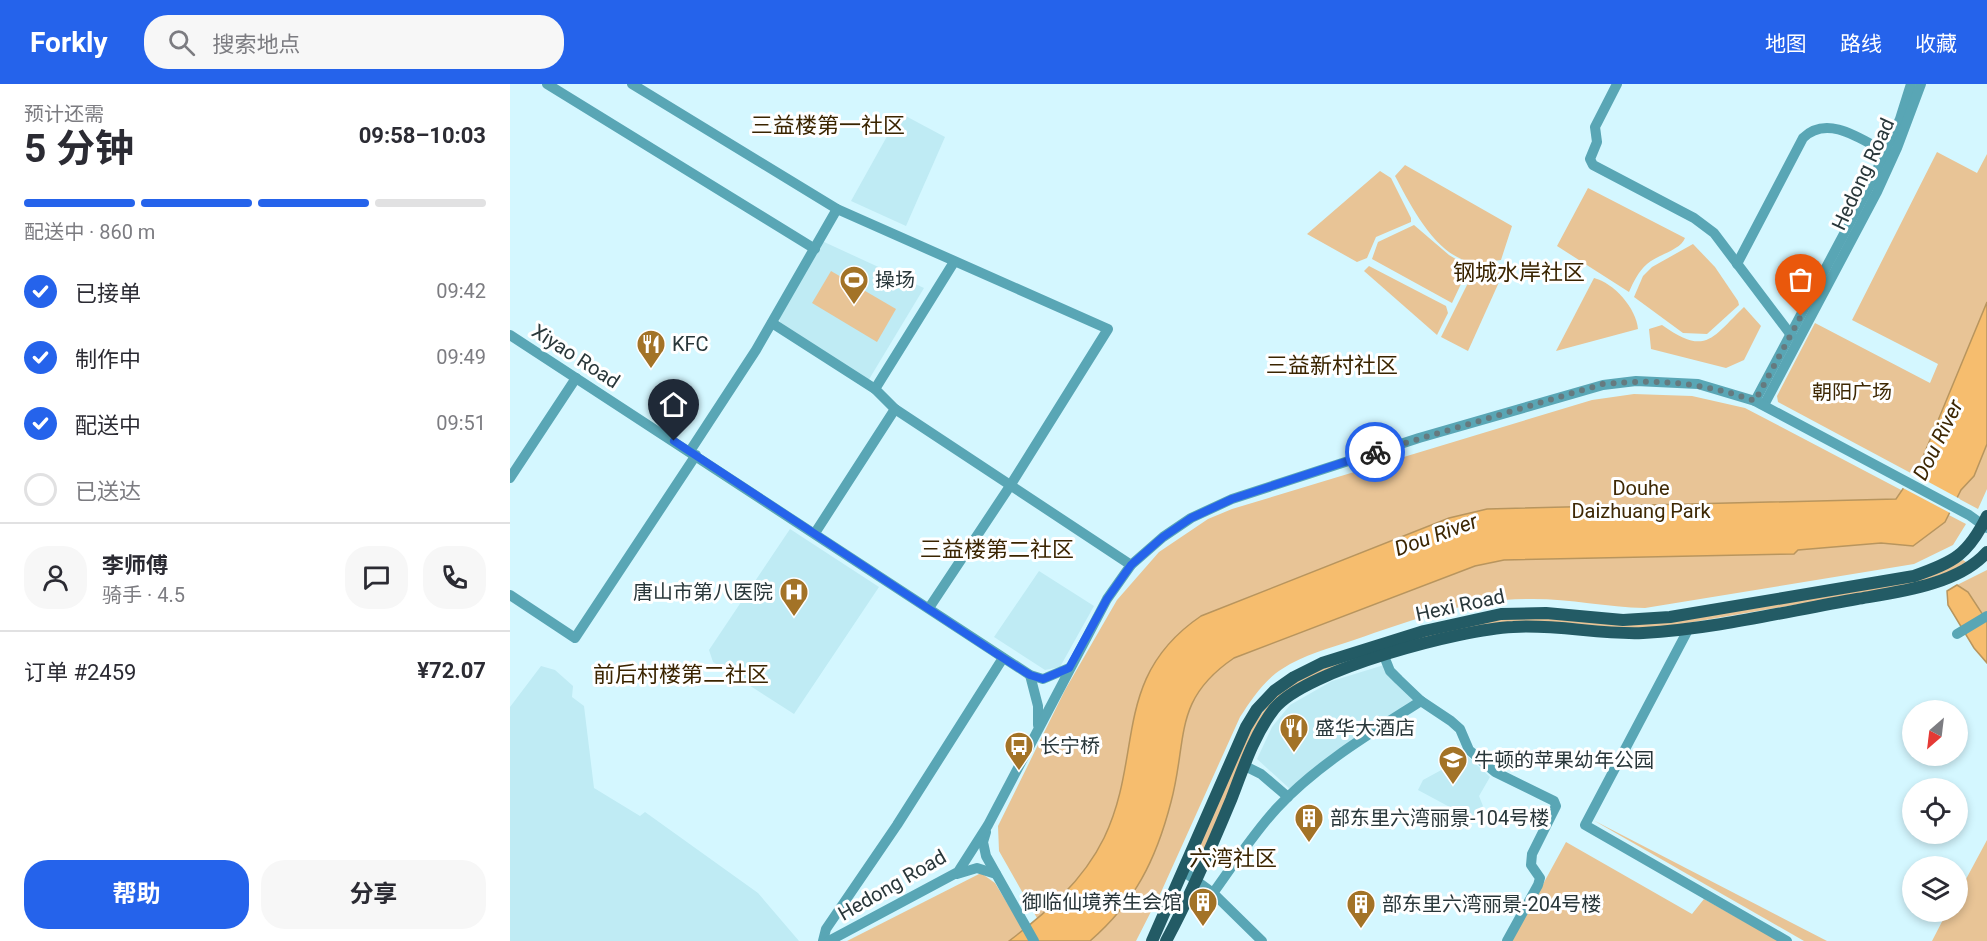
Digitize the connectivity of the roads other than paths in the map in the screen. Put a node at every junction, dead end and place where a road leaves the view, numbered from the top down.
1 (548, 84) edge
2 (632, 84) edge
3 (1617, 84) edge
4 (1911, 84) edge
5 (1921, 84) edge
6 (1885, 152) junction
7 (837, 209) junction
8 (815, 249) junction
9 (954, 261) junction
10 (1737, 264) junction
11 (772, 323) junction
12 (1791, 334) junction
13 (510, 335) edge
14 (576, 378) junction
15 (875, 389) junction
16 (1760, 403) junction
17 (894, 409) junction
18 (693, 453) junction
19 (510, 478) edge
20 (1010, 486) junction
21 (1986, 522) edge
22 (815, 533) junction
23 (1986, 553) edge
24 (1131, 565) junction
25 (1915, 582) junction
26 (510, 595) edge
27 (929, 608) junction
28 (1987, 616) edge
29 (1689, 628) junction
30 (1957, 634) dead end
31 (1381, 651) junction
32 (1003, 658) junction
33 (1069, 668) junction
34 (1030, 675) junction
35 (1421, 701) junction
36 (1038, 727) junction
37 (1245, 766) junction
38 (1288, 797) junction
39 (988, 825) junction
40 (1183, 871) junction
41 (996, 874) junction
42 (954, 876) junction
43 (1197, 882) junction
44 (1213, 893) junction
45 (824, 941) edge
46 (829, 941) edge
47 (1034, 941) edge
48 (1152, 941) edge
49 (1166, 941) edge
50 (1262, 941) edge
51 (1506, 941) edge
52 (1787, 941) edge

1 - 8 street
2 - 7 street
3 - 10 street
4 - 6 street, Hedong Road
5 - 16 street, Hedong Road
6 - 10 street
6 - 12 street, Hedong Road
7 - 8 street
7 - 9 street
8 - 11 street
9 - 15 street
9 - 20 street
10 - 12 street
11 - 15 street
11 - 18 street
12 - 16 street, Hedong Road
13 - 14 street, Xiyao Road
14 - 18 street, Xiyao Road
14 - 19 street
15 - 17 street
16 - 21 street, Hedong Road
16 - 24 street, Hedong Road
17 - 20 street
17 - 22 street
18 - 22 street, Xiyao Road
18 - 26 street
20 - 24 street
20 - 27 street
21 - 25 main road, Hexi Road
22 - 27 street, Xiyao Road
23 - 25 main road, Hexi Road
24 - 33 street, Hedong Road
25 - 29 main road, Hexi Road
25 - 31 main road, Hexi Road
27 - 32 street, Xiyao Road
28 - 30 street
29 - 31 main road, Hexi Road
29 - 52 street
31 - 35 street
31 - 37 main road, Hexi Road
31 - 40 main road, Hexi Road
32 - 34 street, Xiyao Road
32 - 45 street
33 - 34 street
33 - 36 street, Hedong Road
34 - 36 street
35 - 38 street
35 - 51 street
36 - 39 street, Hedong Road
37 - 38 street
37 - 43 main road, Hexi Road
38 - 44 street
39 - 41 street, Hedong Road
39 - 42 street, Hedong Road
40 - 43 street
40 - 48 main road, Hexi Road
41 - 42 street
41 - 47 street, Hedong Road
42 - 46 street, Hedong Road
43 - 44 street
43 - 49 main road, Hexi Road
44 - 50 street

